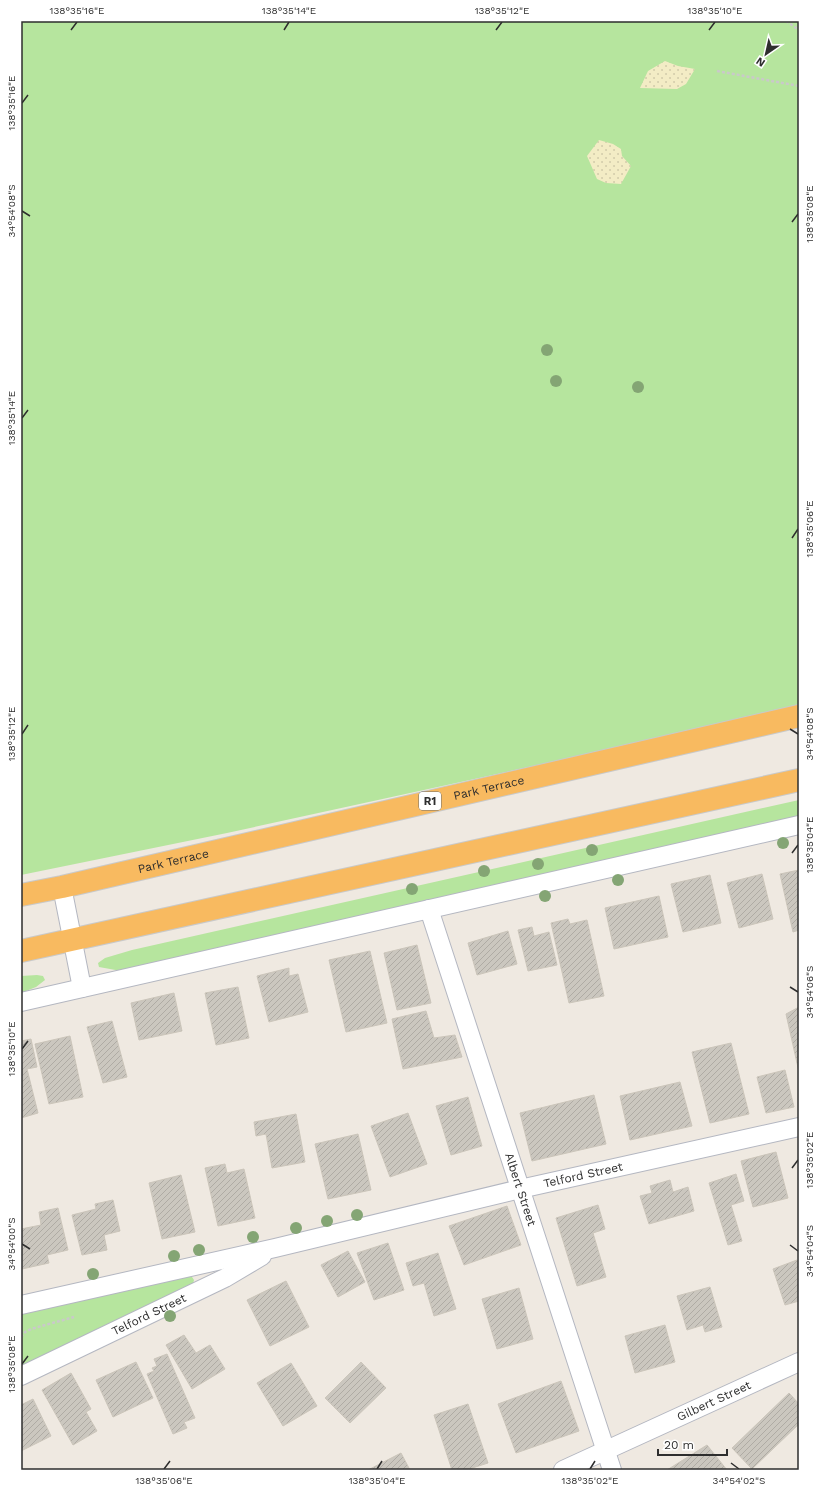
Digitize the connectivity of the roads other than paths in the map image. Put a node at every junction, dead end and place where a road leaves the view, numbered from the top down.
1 (799, 716) edge
2 (799, 780) edge
3 (799, 825) edge
4 (62, 887) junction
5 (21, 895) edge
6 (430, 909) junction
7 (72, 940) junction
8 (21, 951) edge
9 (82, 988) junction
10 (21, 1002) edge
11 (799, 1127) edge
12 (520, 1189) junction
13 (275, 1248) junction
14 (21, 1305) edge
15 (799, 1362) edge
16 (21, 1376) edge
17 (606, 1450) junction
18 (563, 1470) edge
19 (612, 1470) edge

1 - 4 highway, Park Terrace / R1
2 - 7 highway
3 - 6 street
4 - 5 highway, Park Terrace / R1
4 - 7 street
6 - 9 street
6 - 12 street, Albert Street
7 - 8 highway
7 - 9 street
9 - 10 street
11 - 12 street, Telford Street
12 - 13 street, Telford Street
12 - 17 street, Albert Street
13 - 14 street, Telford Street
13 - 16 street, Telford Street
15 - 17 street, Gilbert Street
17 - 18 street, Gilbert Street
17 - 19 street, Albert Street

